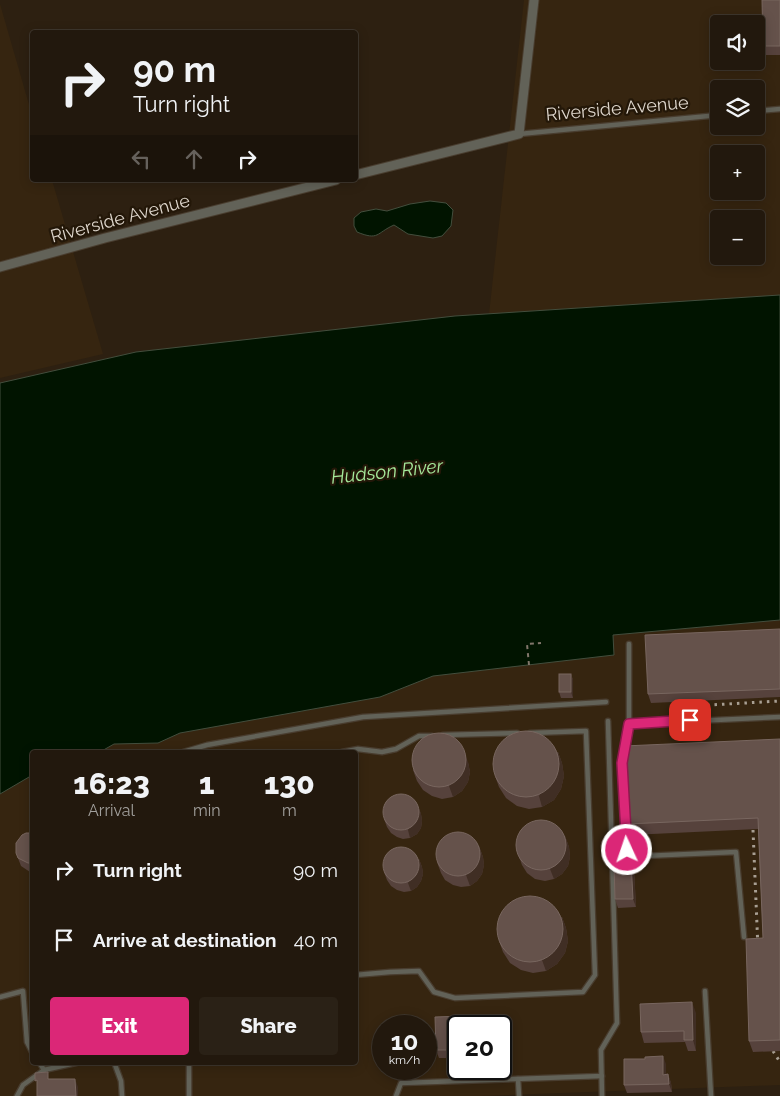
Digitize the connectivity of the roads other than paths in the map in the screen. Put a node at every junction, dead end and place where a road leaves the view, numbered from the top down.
1 (534, 0) edge
2 (780, 109) edge
3 (765, 110) edge
4 (710, 116) edge
5 (519, 134) junction
6 (358, 174) edge
7 (328, 182) edge
8 (0, 267) edge
9 (629, 644) dead end
10 (606, 702) dead end
11 (780, 717) edge
12 (608, 721) dead end
13 (629, 724) junction
14 (191, 750) edge
15 (353, 750) edge
16 (744, 937) dead end
17 (358, 975) edge
18 (705, 991) dead end
19 (0, 997) edge
20 (30, 1048) edge
21 (41, 1065) edge
22 (66, 1065) edge
23 (115, 1065) edge
24 (189, 1065) edge
25 (44, 1070) junction
26 (602, 1076) junction
27 (518, 1079) junction
28 (17, 1096) edge
29 (122, 1096) edge
30 (189, 1096) edge
31 (396, 1096) edge
32 (519, 1096) edge
33 (602, 1096) edge
34 (711, 1096) edge

1 - 5 street, Riverside Avenue
2 - 3 lane
4 - 5 lane, Riverside Avenue
5 - 6 street, Riverside Avenue
7 - 8 street, Riverside Avenue
9 - 13 lane
10 - 14 lane
11 - 13 lane
12 - 26 lane
13 - 16 lane
15 - 17 lane
18 - 34 lane
19 - 20 lane
21 - 25 lane
22 - 25 lane
23 - 29 lane
24 - 30 lane
25 - 28 lane
26 - 27 lane
26 - 33 lane
27 - 31 lane
27 - 32 lane

